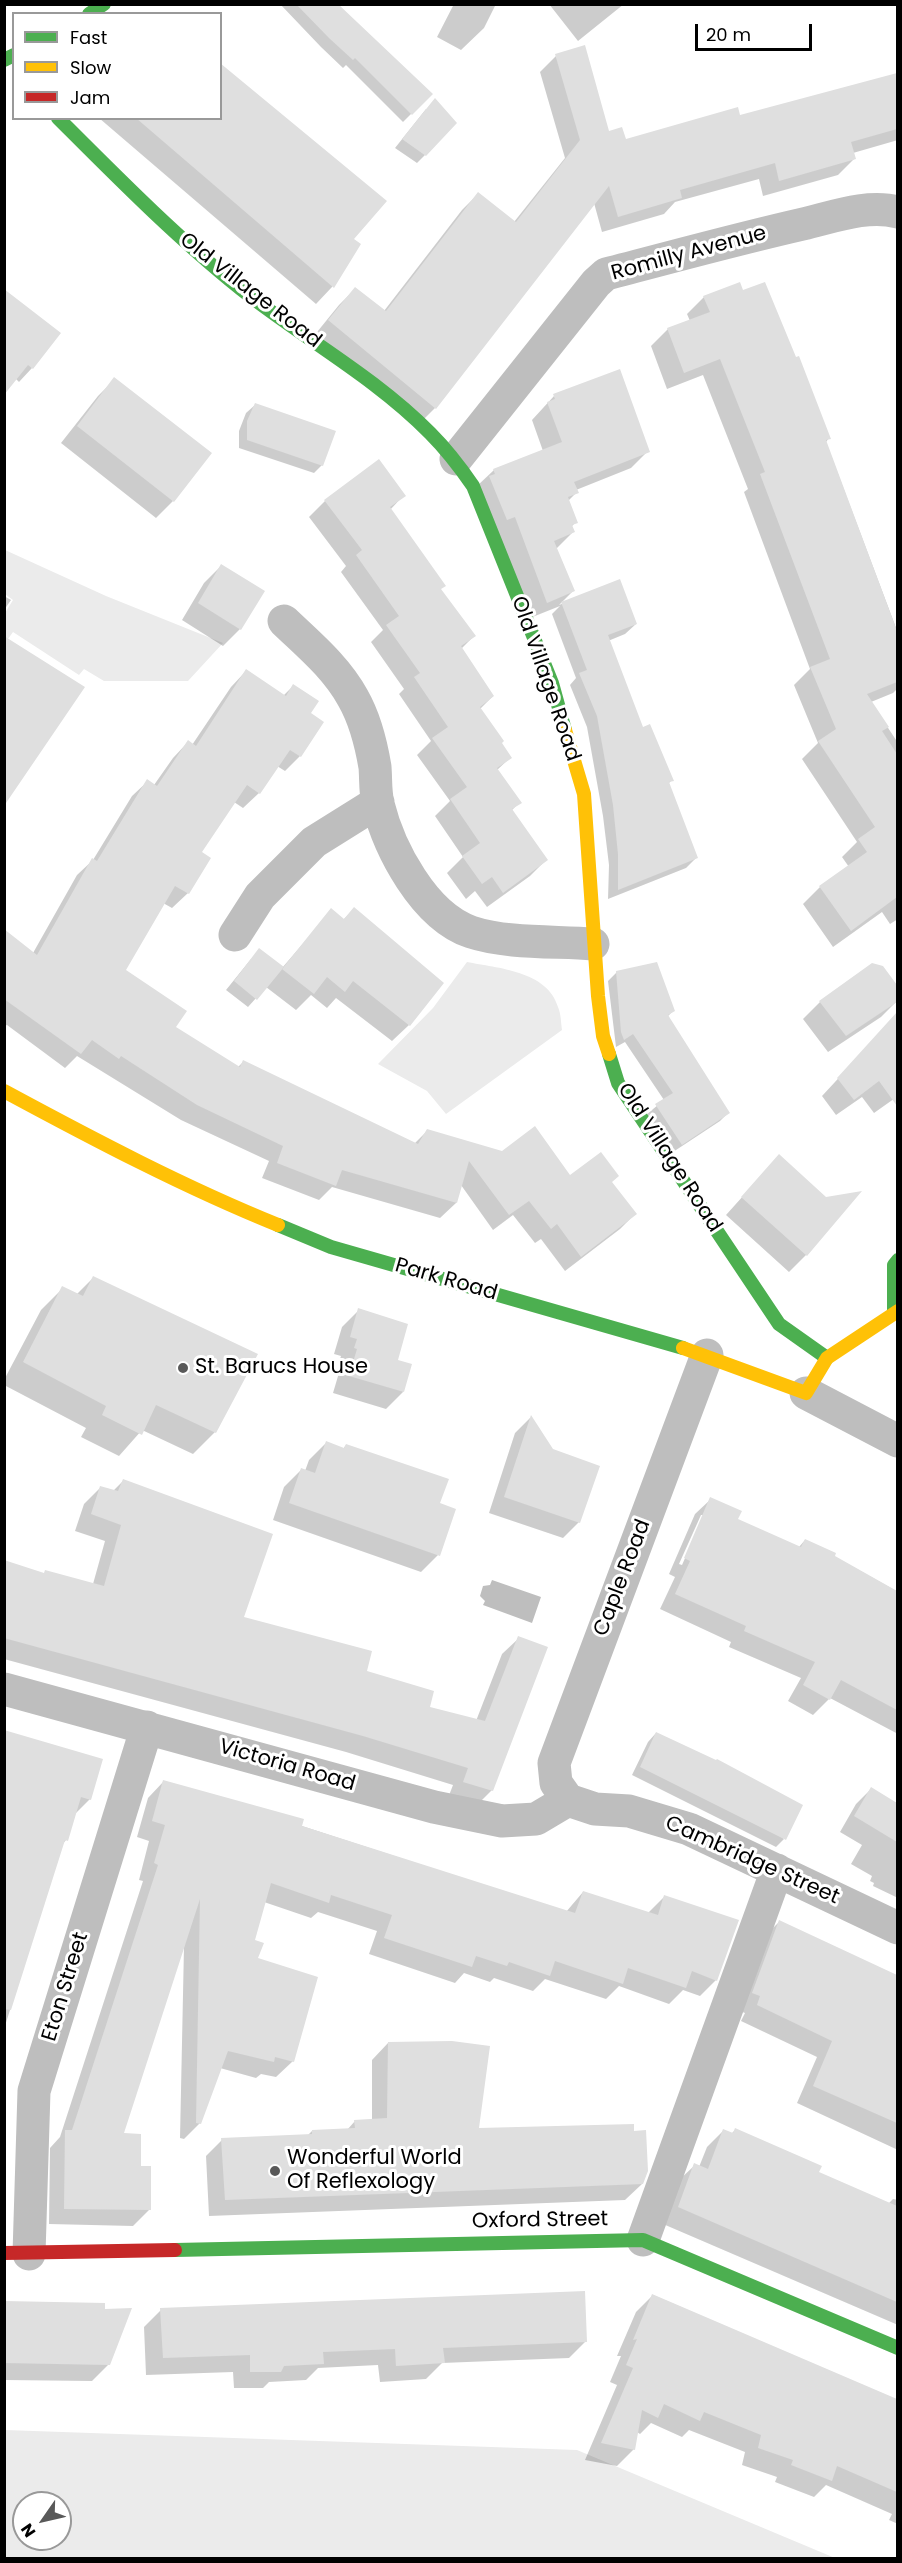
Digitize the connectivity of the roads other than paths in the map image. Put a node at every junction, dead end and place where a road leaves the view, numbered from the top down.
1 (60, 120) edge
2 (897, 212) edge
3 (456, 459) junction
4 (284, 621) dead end
5 (378, 802) junction
6 (234, 935) dead end
7 (593, 944) junction
8 (4, 1091) edge
9 (897, 1260) edge
10 (896, 1312) edge
11 (707, 1355) junction
12 (827, 1358) junction
13 (806, 1393) junction
14 (897, 1441) edge
15 (4, 1689) edge
16 (147, 1727) junction
17 (568, 1800) junction
18 (777, 1870) junction
19 (897, 1928) edge
20 (643, 2240) junction
21 (17, 2254) edge
22 (897, 2348) edge

1 - 3 street, Old Village Road
2 - 3 street, Romilly Avenue
3 - 7 street, Old Village Road
4 - 5 street
5 - 6 street
5 - 7 street
7 - 12 street, Old Village Road
8 - 11 street, Park Road
9 - 10 street
10 - 12 street
11 - 13 street, Park Road
11 - 17 street, Caple Road
12 - 13 street
13 - 14 street, Park Road
15 - 16 street, Victoria Road
16 - 17 street, Victoria Road
16 - 21 street, Eton Street
17 - 18 street, Cambridge Street
18 - 19 street, Cambridge Street
18 - 20 street
20 - 21 street, Oxford Street
20 - 22 street, Oxford Street

